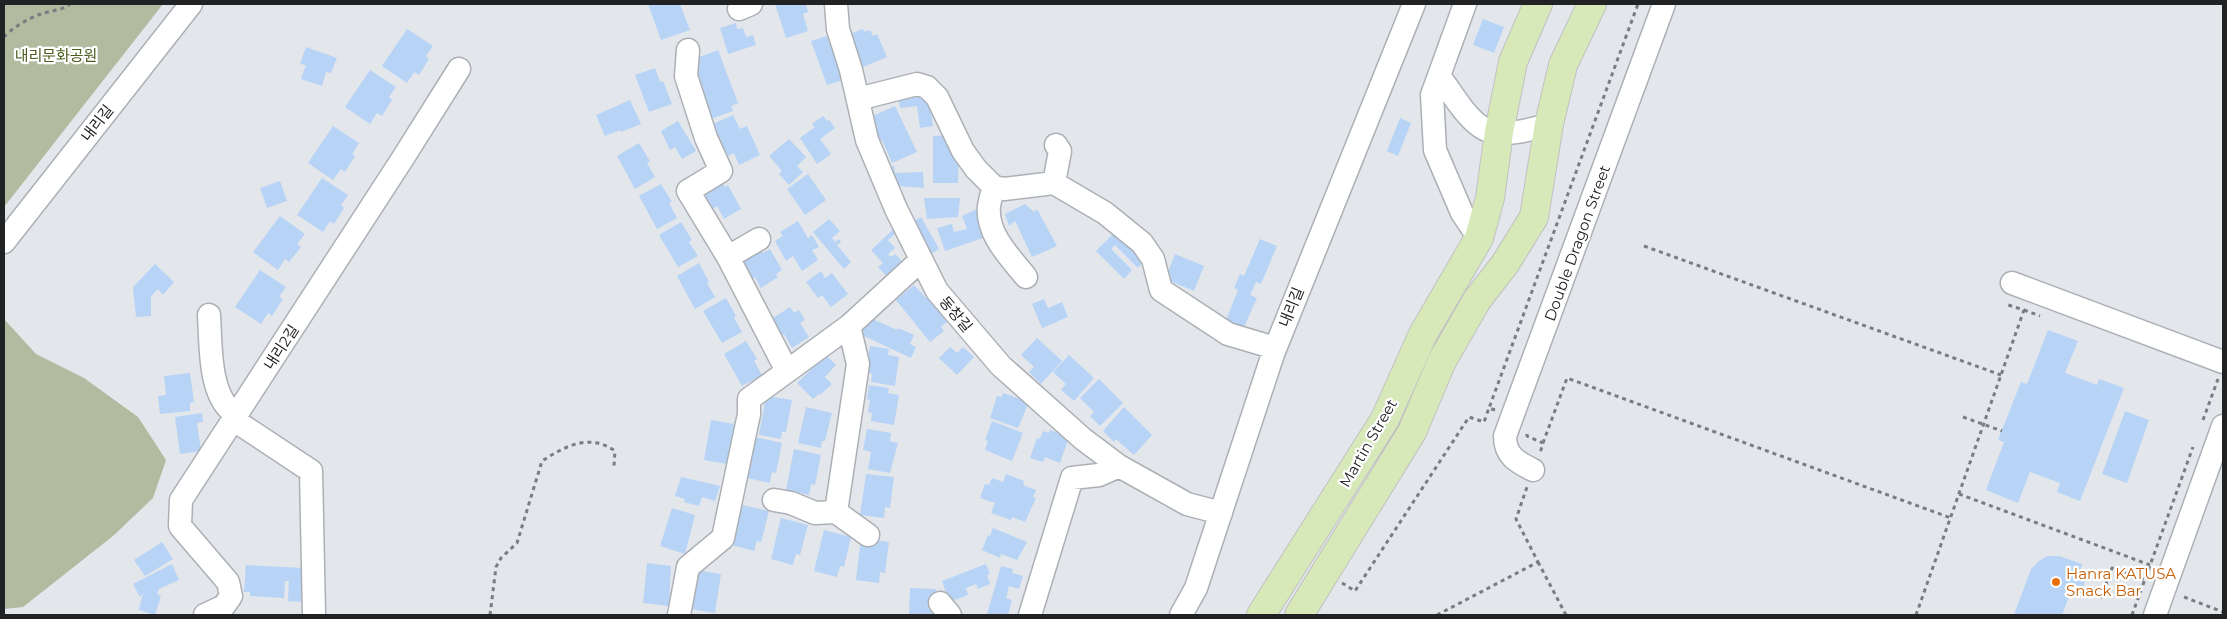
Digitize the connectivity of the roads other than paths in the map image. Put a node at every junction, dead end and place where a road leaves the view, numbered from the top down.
1 (191, 4) edge
2 (836, 4) edge
3 (1414, 4) edge
4 (1466, 4) edge
5 (1538, 4) edge
6 (1592, 4) edge
7 (1664, 4) edge
8 (688, 50) dead end
9 (459, 69) dead end
10 (1440, 77) junction
11 (858, 99) junction
12 (1549, 124) junction
13 (1499, 132) junction
14 (1056, 145) dead end
15 (1054, 183) junction
16 (994, 187) junction
17 (1478, 238) junction
18 (759, 239) dead end
19 (4, 242) edge
20 (728, 257) junction
21 (922, 260) junction
22 (1026, 277) dead end
23 (2012, 283) dead end
24 (209, 315) dead end
25 (849, 326) junction
26 (1275, 348) junction
27 (2222, 367) edge
28 (787, 372) junction
29 (235, 418) junction
30 (2223, 426) edge
31 (1119, 466) junction
32 (1533, 470) road end
33 (774, 500) dead end
34 (836, 512) junction
35 (1221, 513) junction
36 (868, 535) dead end
37 (205, 615) edge
38 (314, 615) edge
39 (680, 615) edge
40 (1030, 615) edge
41 (1181, 615) edge
42 (1261, 615) edge
43 (1298, 615) edge
44 (2155, 615) edge

1 - 19 street, 내리길
2 - 11 street, 동창길
3 - 26 street, 내리길
4 - 10 street
5 - 13 main road, Martin Street
6 - 12 main road, Martin Street
7 - 32 street, Double Dragon Street
8 - 20 street
9 - 29 street, 내리2길
10 - 13 street
10 - 17 street
11 - 16 street
11 - 21 street, 동창길
12 - 13 street
12 - 43 main road, Martin Street
13 - 17 main road, Martin Street
14 - 15 street
15 - 16 street
15 - 26 street
16 - 22 street
17 - 42 main road, Martin Street
18 - 20 street
20 - 28 street
21 - 25 street
21 - 31 street, 동창길
23 - 27 street
24 - 29 street
25 - 28 street
25 - 34 street
26 - 35 street, 내리길
28 - 39 street
29 - 37 street, 내리2길
29 - 38 street
30 - 44 street
31 - 35 street, 동창길
31 - 40 street
33 - 34 street
34 - 36 street
35 - 41 street, 내리길

